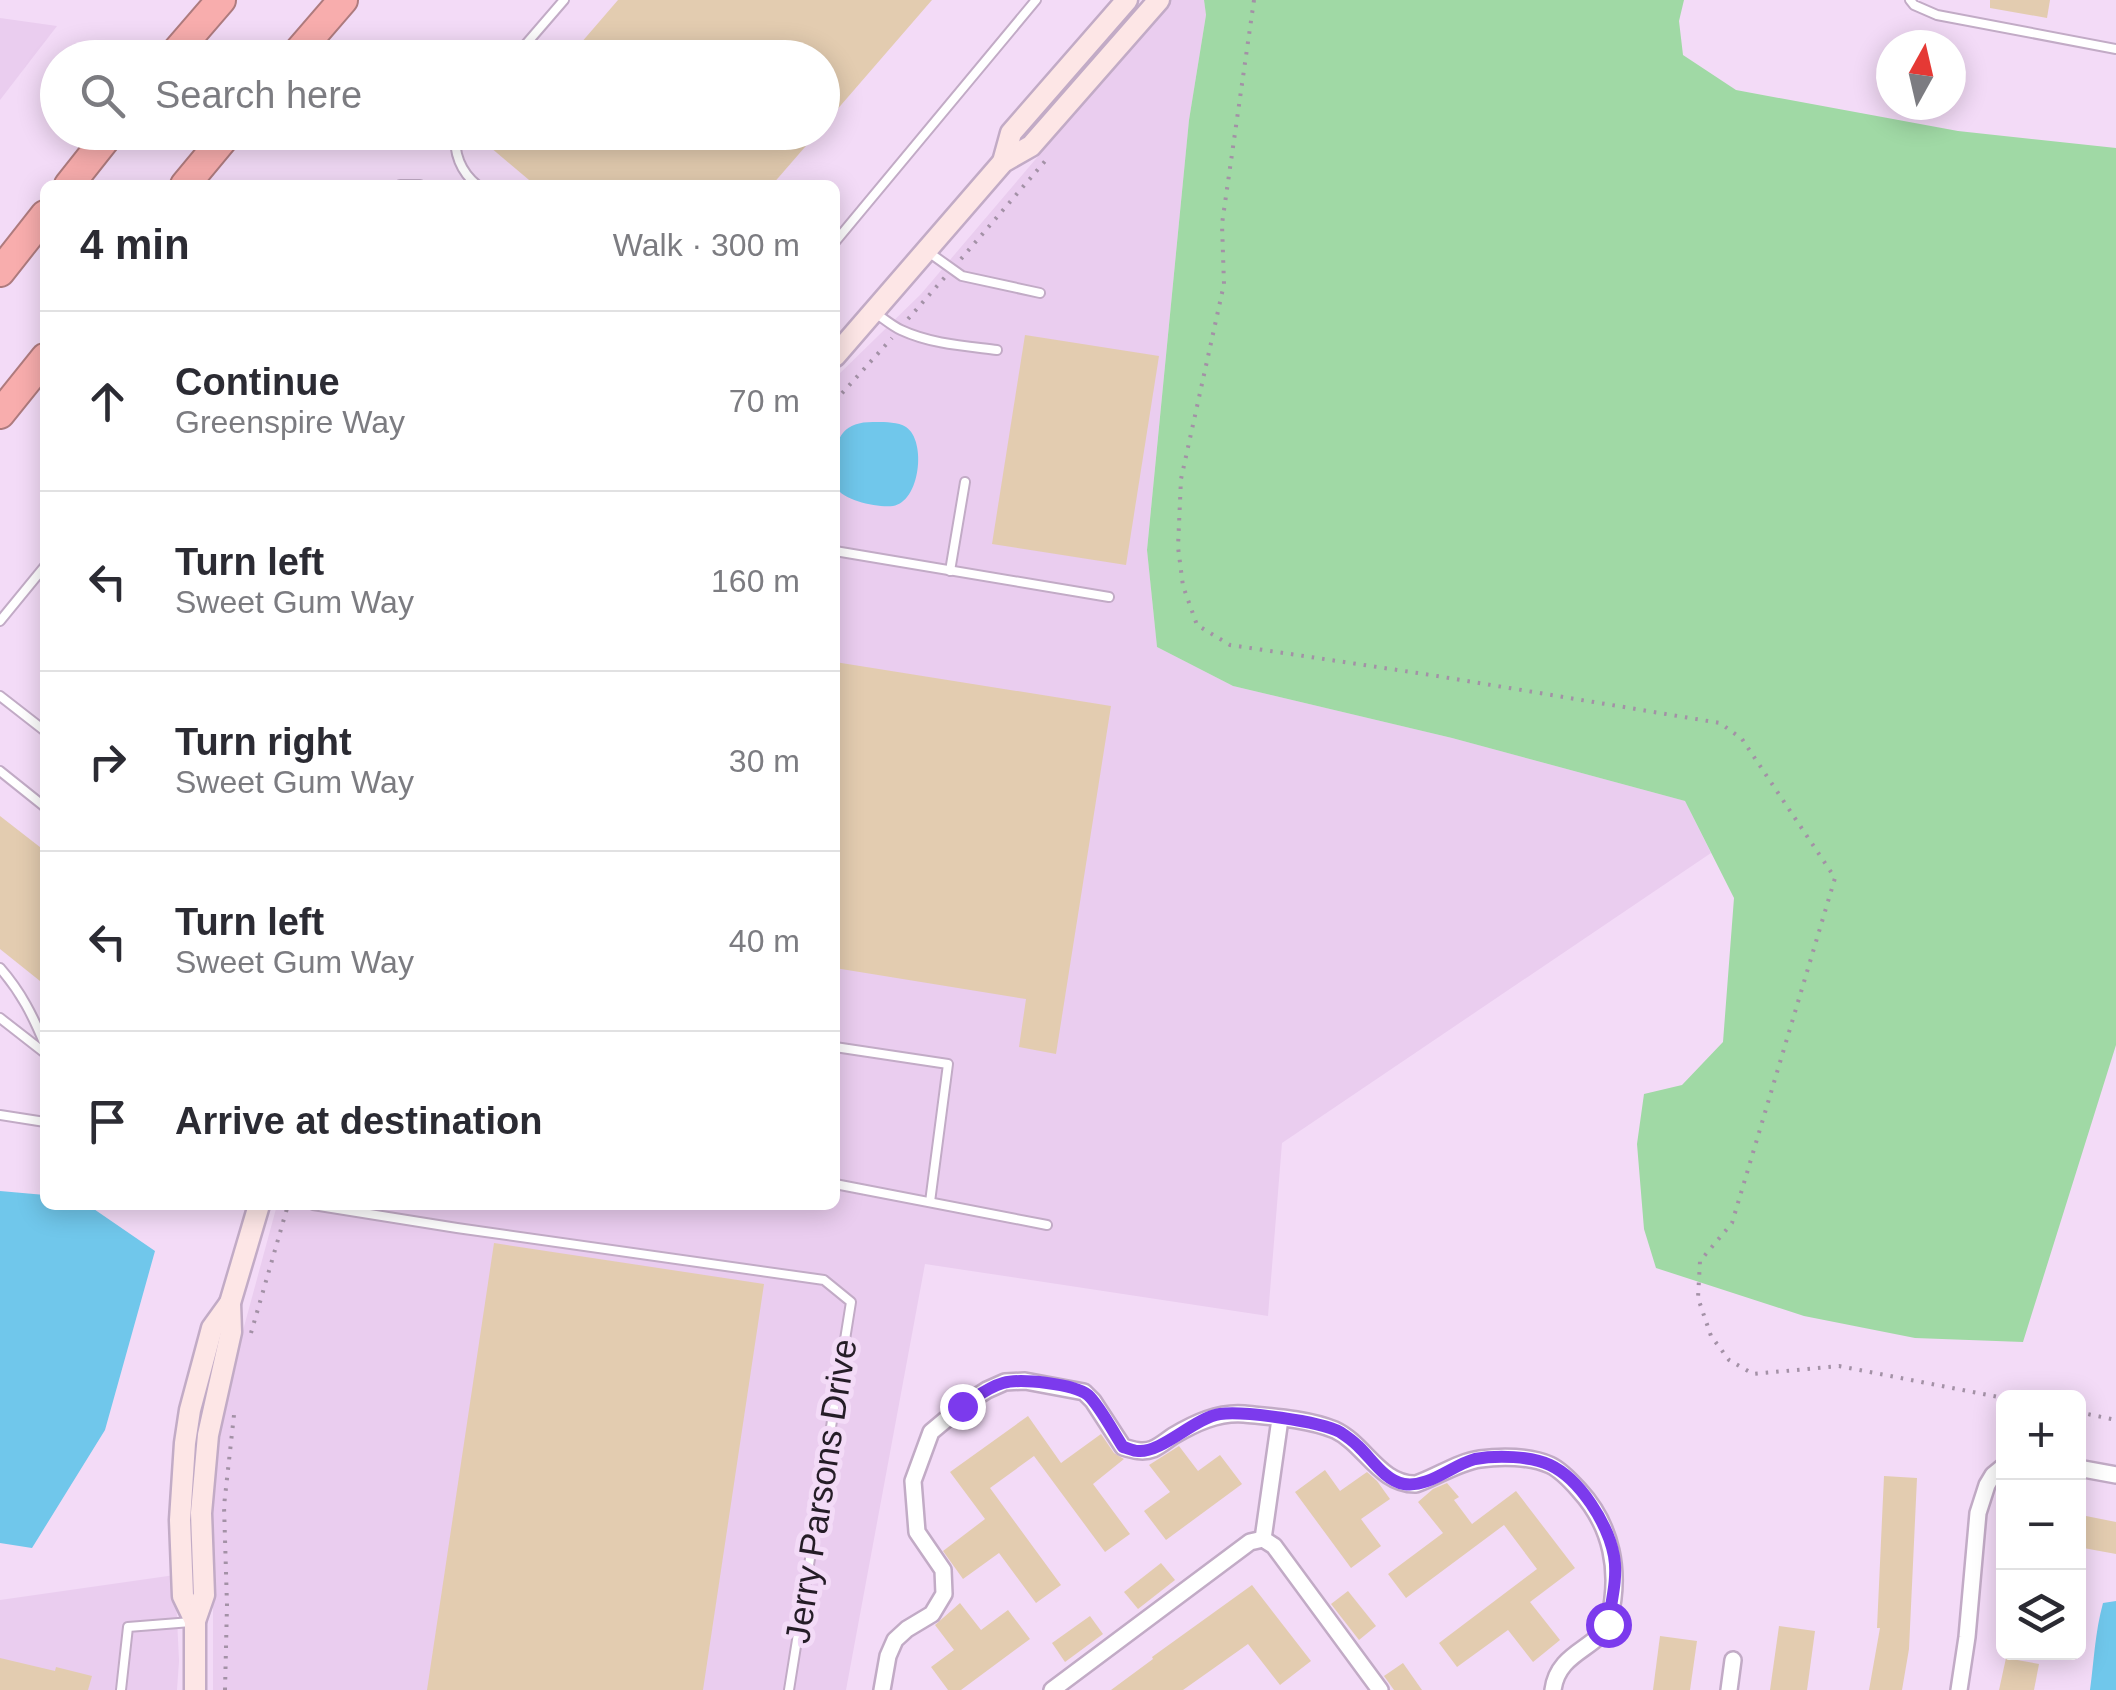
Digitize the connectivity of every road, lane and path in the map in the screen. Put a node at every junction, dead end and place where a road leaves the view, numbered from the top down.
1 (221, 0) edge
2 (343, 0) edge
3 (564, 0) edge
4 (1036, 0) edge
5 (1127, 0) edge
6 (1159, 0) edge
7 (1254, 0) edge
8 (1910, 0) edge
9 (187, 40) edge
10 (309, 40) edge
11 (530, 40) edge
12 (2116, 48) edge
13 (1055, 149) dead end
14 (97, 150) edge
15 (214, 150) edge
16 (457, 150) edge
17 (1003, 162) junction
18 (73, 180) edge
19 (189, 180) edge
20 (471, 180) edge
21 (40, 221) edge
22 (840, 236) edge
23 (927, 251) junction
24 (951, 270) junction
25 (0, 272) edge
26 (1040, 294) dead end
27 (874, 312) junction
28 (899, 330) junction
29 (840, 350) edge
30 (997, 350) dead end
31 (40, 364) edge
32 (840, 395) edge
33 (0, 414) edge
34 (965, 482) dead end
35 (840, 552) edge
36 (950, 571) junction
37 (40, 572) edge
38 (1109, 598) dead end
39 (0, 621) edge
40 (0, 696) edge
41 (40, 727) edge
42 (0, 771) edge
43 (40, 804) edge
44 (0, 968) edge
45 (0, 1018) edge
46 (40, 1036) edge
47 (40, 1046) edge
48 (840, 1047) edge
49 (0, 1115) edge
50 (40, 1121) edge
51 (840, 1185) edge
52 (930, 1202) junction
53 (257, 1210) edge
54 (287, 1210) edge
55 (344, 1210) edge
56 (1047, 1225) dead end
57 (248, 1346) dead end
58 (1996, 1396) edge
59 (234, 1413) dead end
60 (2086, 1414) edge
61 (1280, 1419) junction
62 (2116, 1420) edge
63 (2086, 1469) edge
64 (1996, 1473) edge
65 (2116, 1475) edge
66 (1262, 1539) junction
67 (195, 1622) junction
68 (1734, 1660) dead end
69 (121, 1690) edge
70 (195, 1690) edge
71 (225, 1690) edge
72 (788, 1690) edge
73 (882, 1690) edge
74 (1052, 1690) edge
75 (1380, 1690) edge
76 (1553, 1690) edge
77 (1729, 1690) edge
78 (1959, 1690) edge

1 - 9 highway
2 - 10 highway
3 - 11 lane
4 - 22 lane
5 - 17 street
6 - 17 street
7 - 58 path
8 - 12 lane
13 - 24 path
14 - 18 highway
15 - 19 highway
16 - 20 lane
17 - 23 street
21 - 25 highway
23 - 24 lane
23 - 27 street
24 - 26 lane
24 - 28 path
27 - 28 lane
27 - 29 street
28 - 30 lane
28 - 32 path
31 - 33 highway
34 - 36 lane
35 - 36 lane
36 - 38 lane
37 - 39 lane
40 - 41 lane
42 - 43 lane
44 - 46 lane
45 - 47 lane
48 - 52 lane
49 - 50 lane
51 - 52 lane
52 - 56 lane
53 - 67 street
54 - 57 path
55 - 72 lane, Jerry Parsons Drive
59 - 71 path
60 - 62 path
61 - 66 street
61 - 73 street
61 - 76 street
63 - 65 street
64 - 78 street
66 - 74 street
66 - 75 street
67 - 69 lane
67 - 70 street
68 - 77 street

